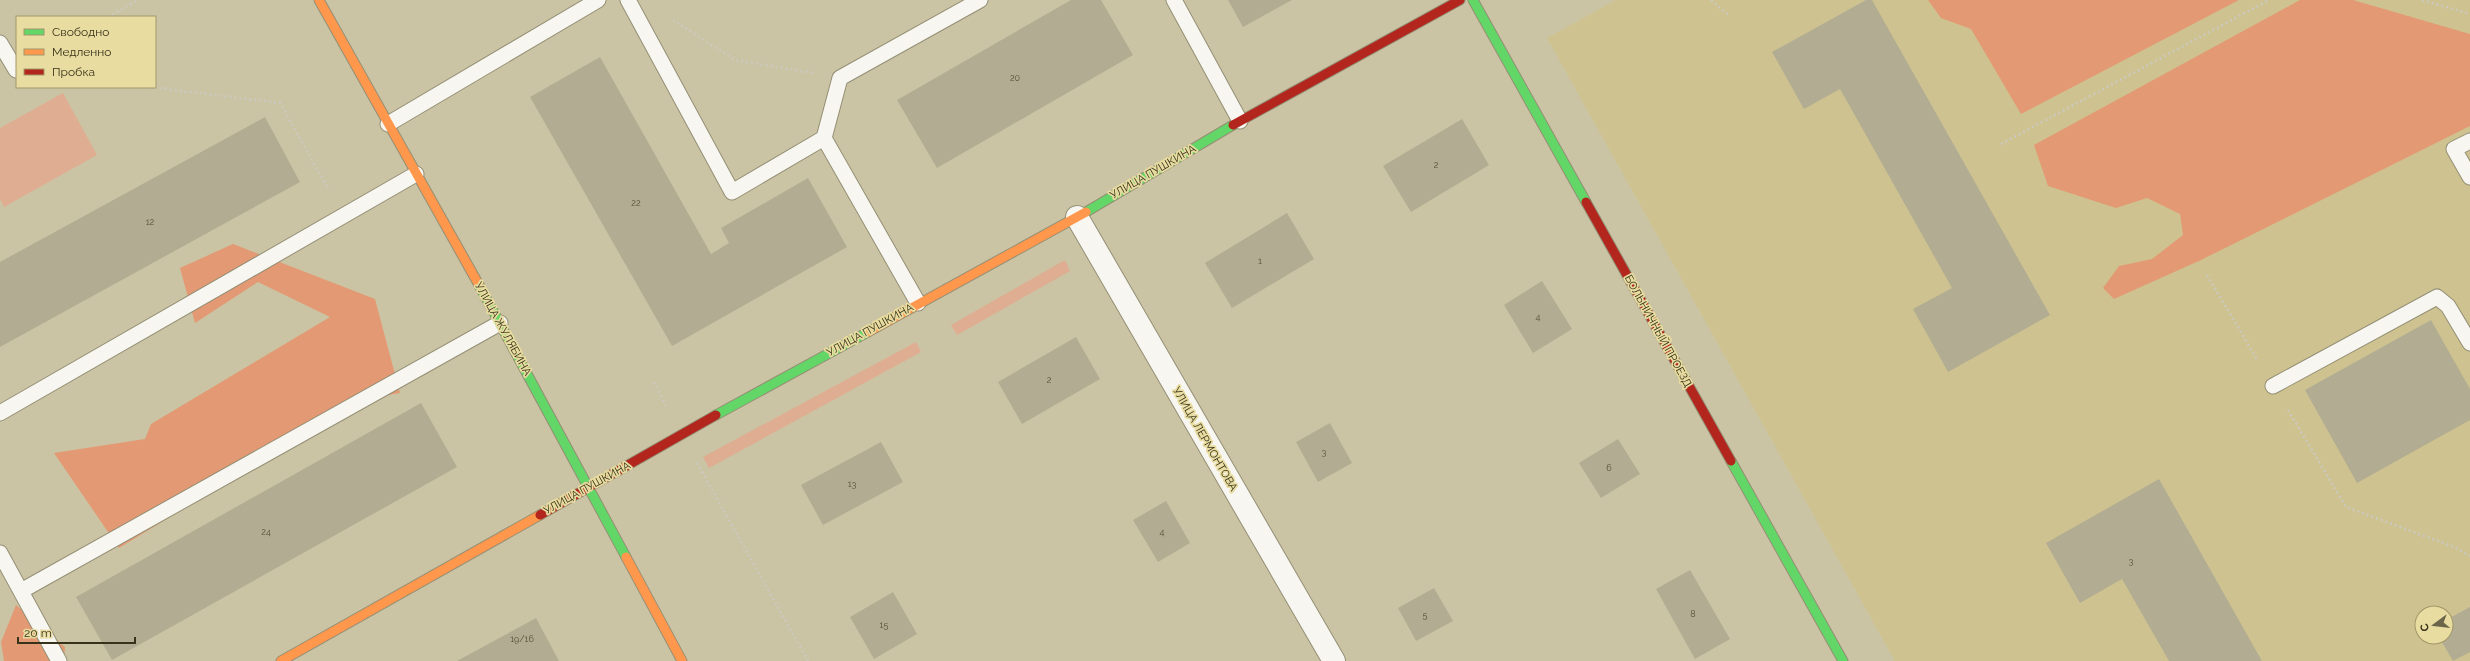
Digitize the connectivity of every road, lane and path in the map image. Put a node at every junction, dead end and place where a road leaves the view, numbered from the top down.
1 (138, 0) edge
2 (319, 0) edge
3 (598, 0) edge
4 (628, 0) edge
5 (980, 0) edge
6 (1174, 0) edge
7 (1460, 0) edge
8 (1473, 0) edge
9 (1711, 0) edge
10 (2269, 0) edge
11 (2422, 0) edge
12 (2470, 14) edge
13 (1728, 15) dead end
14 (110, 16) edge
15 (669, 17) dead end
16 (0, 43) edge
17 (16, 70) dead end
18 (840, 78) junction
19 (156, 88) edge
20 (1240, 121) junction
21 (388, 124) junction
22 (824, 138) junction
23 (2470, 141) edge
24 (2001, 144) dead end
25 (416, 174) junction
26 (2470, 177) edge
27 (343, 214) junction
28 (1077, 217) junction
29 (2207, 275) dead end
30 (918, 303) junction
31 (500, 323) junction
32 (2470, 343) edge
33 (654, 382) dead end
34 (2274, 386) junction
35 (0, 413) edge
36 (681, 435) junction
37 (588, 488) junction
38 (0, 553) edge
39 (2470, 556) edge
40 (21, 591) junction
41 (59, 661) edge
42 (281, 661) edge
43 (682, 661) edge
44 (808, 661) edge
45 (1334, 661) edge
46 (1843, 661) edge

1 - 14 path
2 - 21 main road, УЛИЦА ЖУЛЯБИНА
3 - 21 lane
4 - 22 lane
5 - 18 lane
6 - 20 lane
7 - 20 main road, УЛИЦА ПУШКИНА
8 - 46 main road, БОЛЬНИЧНЫЙ ПРОЕЗД
9 - 13 path
10 - 24 path
11 - 12 path
15 - 18 path
16 - 17 lane
18 - 22 lane
19 - 27 path
20 - 28 main road, УЛИЦА ПУШКИНА
21 - 25 main road, УЛИЦА ЖУЛЯБИНА
22 - 30 lane
23 - 26 lane
25 - 27 lane
25 - 31 main road, УЛИЦА ЖУЛЯБИНА
27 - 35 lane
28 - 30 main road, УЛИЦА ПУШКИНА
28 - 45 street, УЛИЦА ЛЕРМОНТОВА
29 - 34 path
30 - 36 main road, УЛИЦА ПУШКИНА
31 - 37 main road, УЛИЦА ЖУЛЯБИНА
31 - 40 lane
32 - 34 lane
33 - 36 path
34 - 39 path
36 - 37 main road, УЛИЦА ПУШКИНА
36 - 44 path
37 - 42 main road, УЛИЦА ПУШКИНА
37 - 43 main road, УЛИЦА ЖУЛЯБИНА
38 - 40 lane
40 - 41 lane

